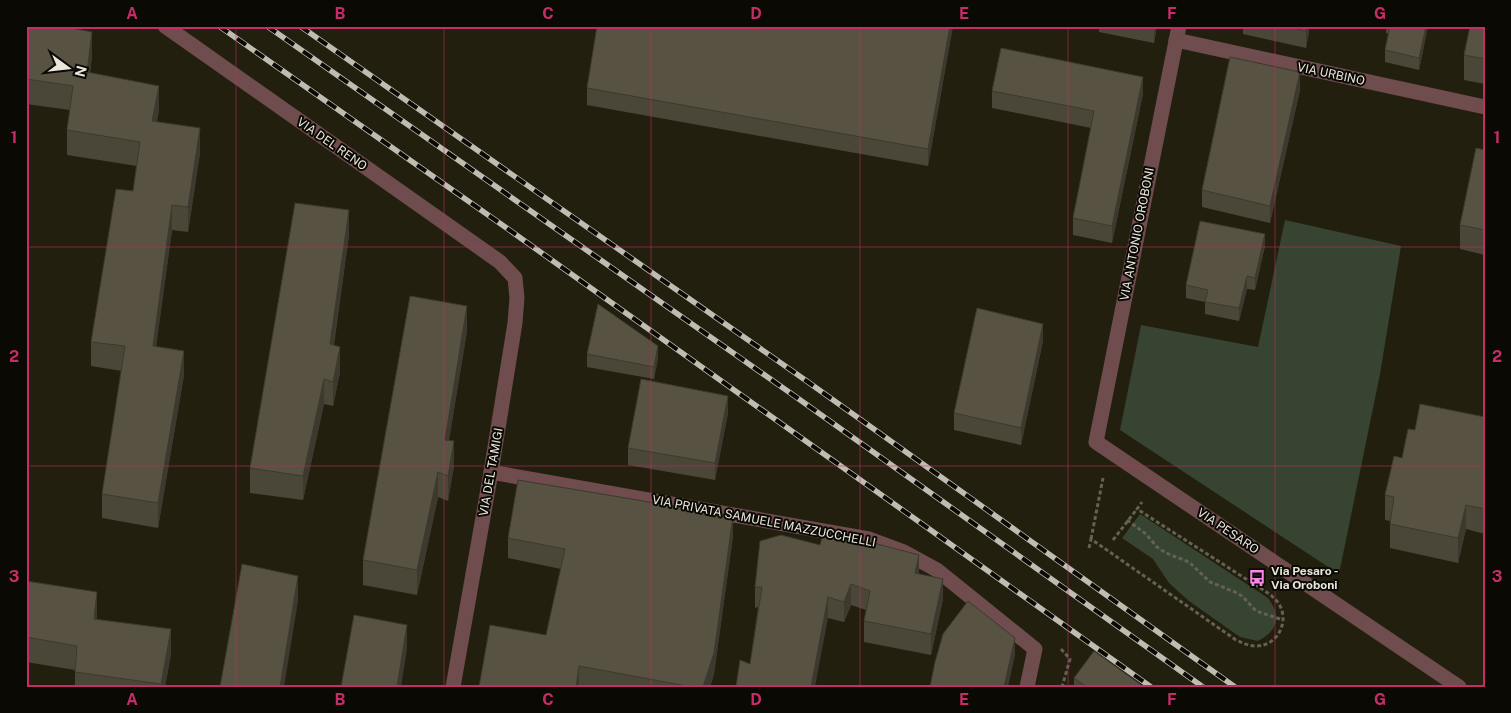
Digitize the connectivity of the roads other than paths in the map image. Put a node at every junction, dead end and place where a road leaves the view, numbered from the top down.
1 (165, 26) edge
2 (1178, 33) edge
3 (1485, 107) edge
4 (500, 262) joint
5 (1096, 442) joint
6 (491, 472) junction
7 (454, 687) edge
8 (1027, 687) edge
9 (1459, 687) edge

1 - 4 street, VIA DEL RENO
2 - 3 street, VIA URBINO
2 - 5 street, VIA ANTONIO OROBONI
4 - 6 street, VIA DEL TAMIGI
5 - 9 street, VIA PESARO
6 - 7 street, VIA DEL TAMIGI
6 - 8 street, VIA PRIVATA SAMUELE MAZZUCCHELLI

